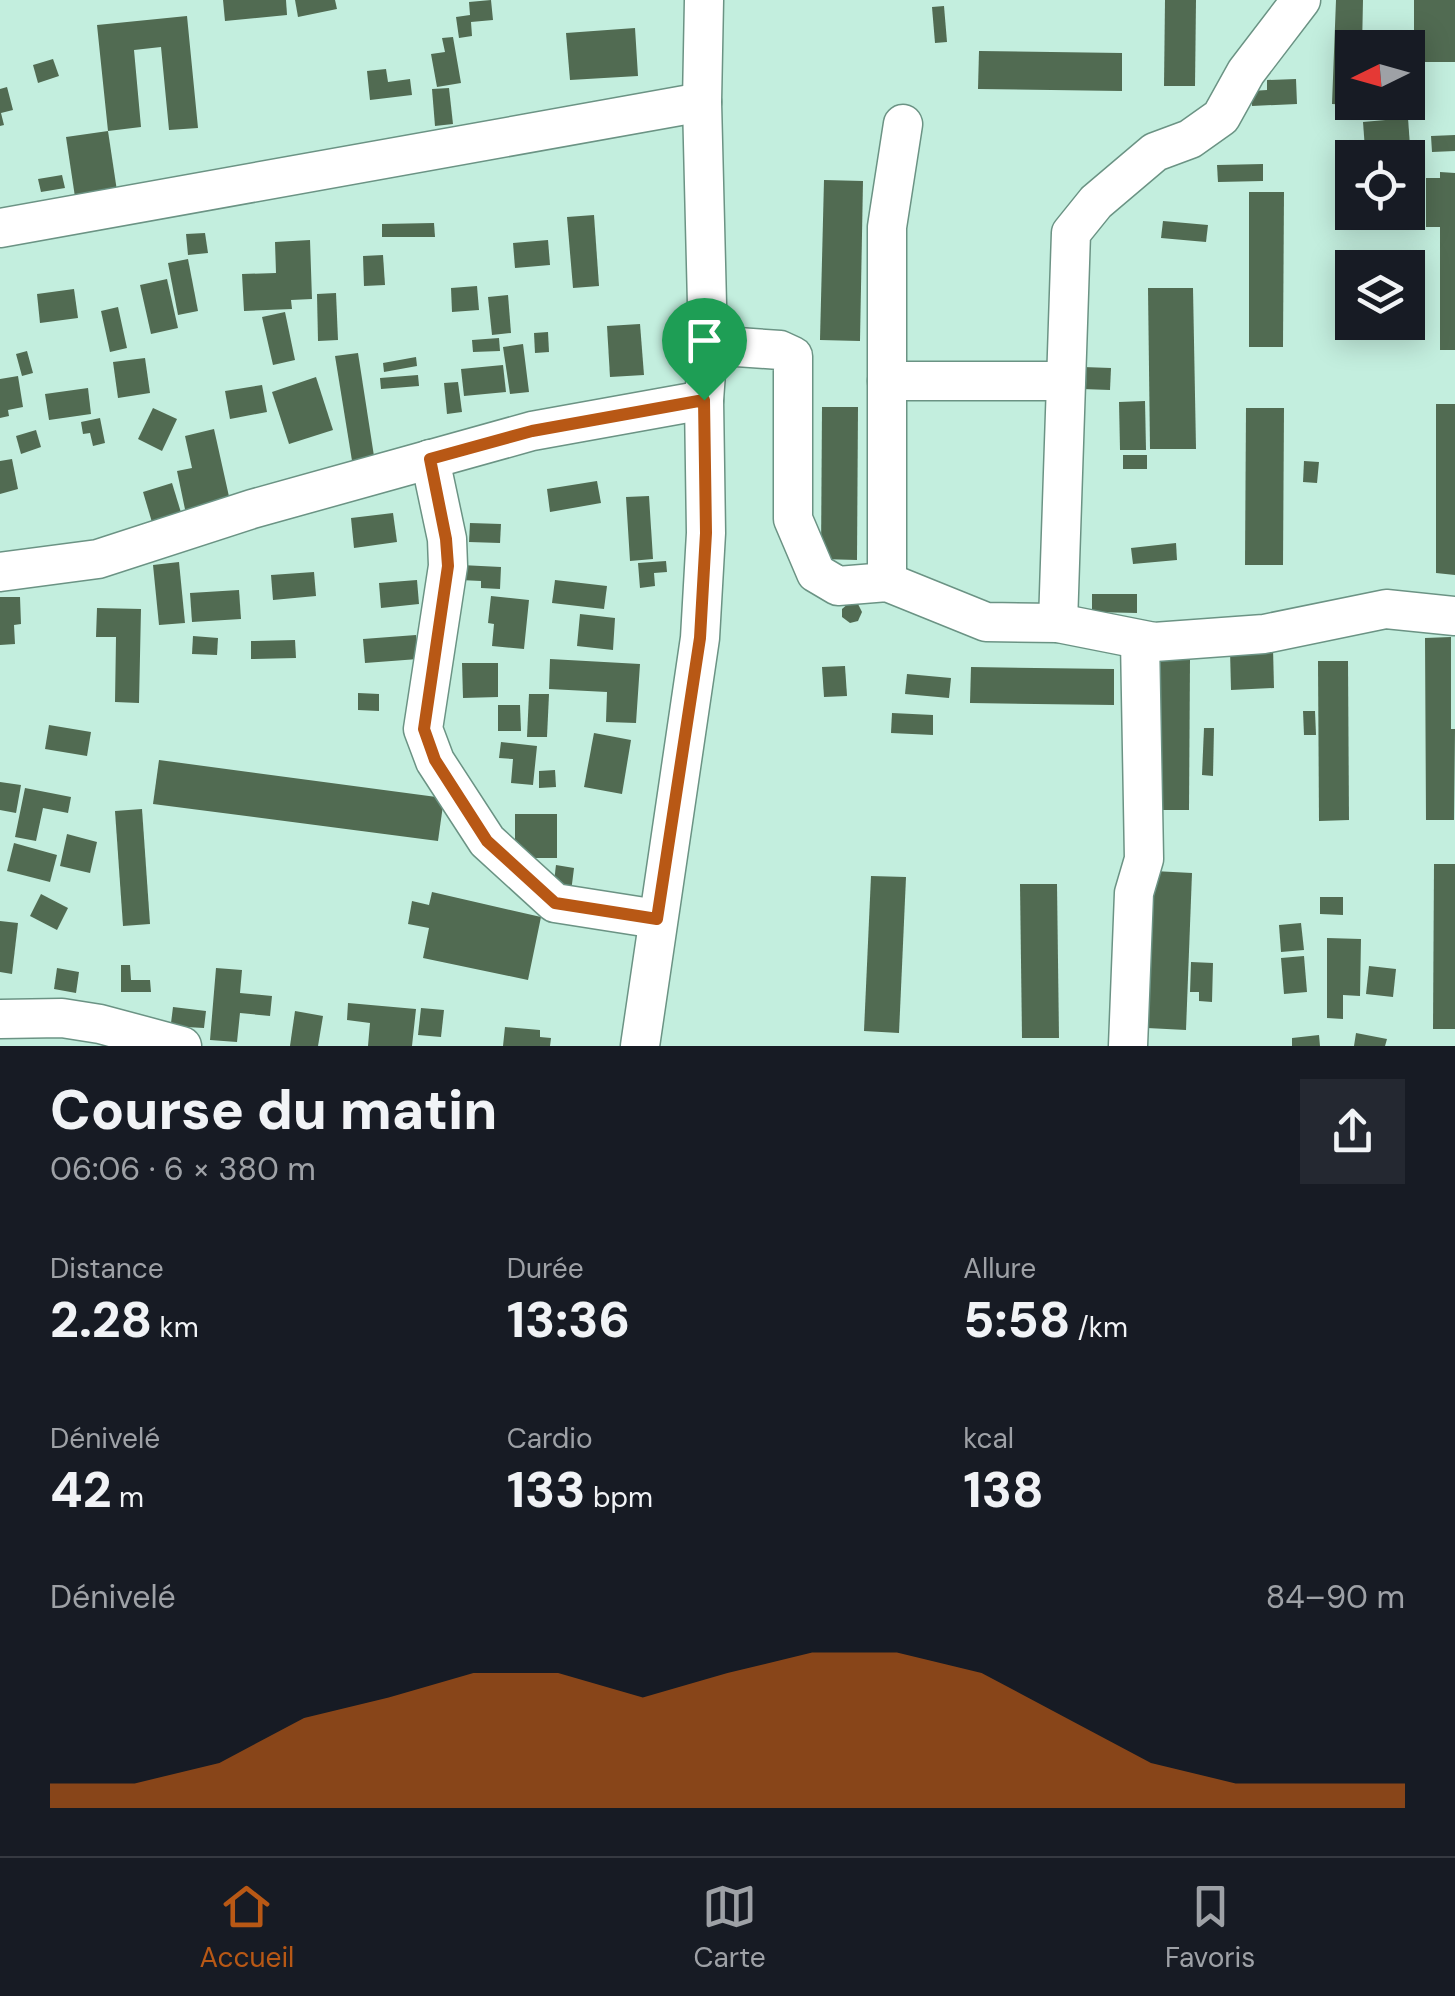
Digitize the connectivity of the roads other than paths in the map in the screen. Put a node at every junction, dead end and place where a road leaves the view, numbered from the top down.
1 (704, 0) edge
2 (1301, 0) edge
3 (702, 102) junction
4 (903, 124) dead end
5 (0, 228) edge
6 (708, 345) junction
7 (886, 381) junction
8 (1066, 381) junction
9 (704, 400) junction
10 (430, 459) junction
11 (0, 572) edge
12 (887, 582) junction
13 (1455, 616) edge
14 (1058, 623) junction
15 (1140, 640) junction
16 (657, 919) junction
17 (0, 1019) edge
18 (182, 1046) edge
19 (640, 1046) edge
20 (1128, 1046) edge

1 - 3 street
2 - 8 street
3 - 5 street
3 - 6 street
4 - 7 street
6 - 9 street
6 - 12 street
7 - 8 street
7 - 12 street
8 - 14 street
9 - 10 street
9 - 16 street
10 - 11 street
10 - 16 street
12 - 14 street
13 - 15 street
14 - 15 street
15 - 20 street
16 - 19 street
17 - 18 street

